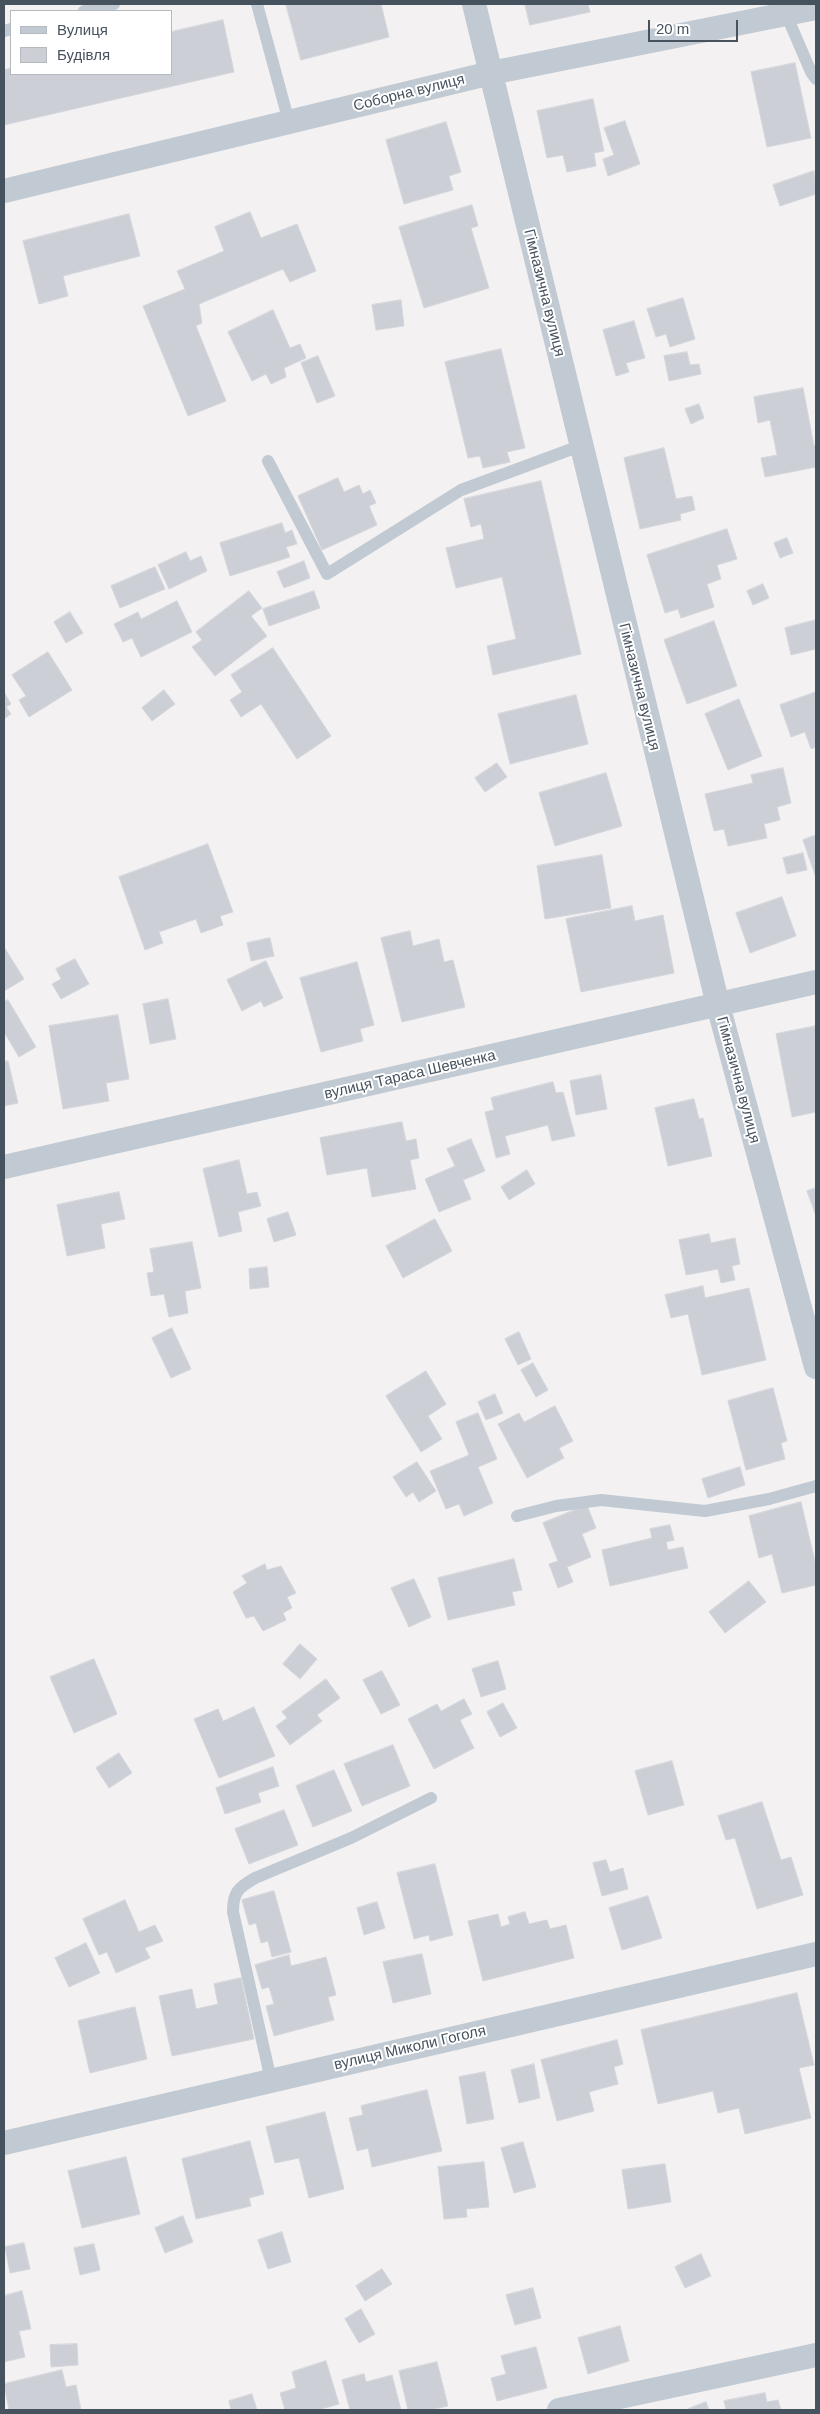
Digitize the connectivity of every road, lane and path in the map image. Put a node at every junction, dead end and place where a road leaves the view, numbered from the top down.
1 (114, 4) edge
2 (257, 4) edge
3 (474, 4) edge
4 (816, 8) edge
5 (88, 10) edge
6 (786, 14) junction
7 (491, 73) junction
8 (816, 79) edge
9 (289, 122) junction
10 (4, 191) edge
11 (580, 446) junction
12 (268, 461) dead end
13 (816, 982) edge
14 (718, 1006) junction
15 (4, 1167) edge
16 (816, 1367) edge
17 (816, 1486) edge
18 (516, 1516) dead end
19 (431, 1798) dead end
20 (816, 1954) edge
21 (271, 2080) junction
22 (4, 2143) edge
23 (816, 2355) edge
24 (559, 2410) edge

1 - 5 lane
2 - 9 lane
3 - 7 street, Гімназична вулиця
4 - 6 street, Соборна вулиця
6 - 7 street, Соборна вулиця
6 - 8 lane
7 - 9 street, Соборна вулиця
7 - 11 street, Гімназична вулиця
9 - 10 street, Соборна вулиця
11 - 12 lane
11 - 14 street, Гімназична вулиця
13 - 14 street, вулиця Тараса Шевченка
14 - 15 street, вулиця Тараса Шевченка
14 - 16 street, Гімназична вулиця
17 - 18 lane
19 - 21 lane
20 - 21 street, вулиця Миколи Гоголя
21 - 22 street, вулиця Миколи Гоголя
23 - 24 street

